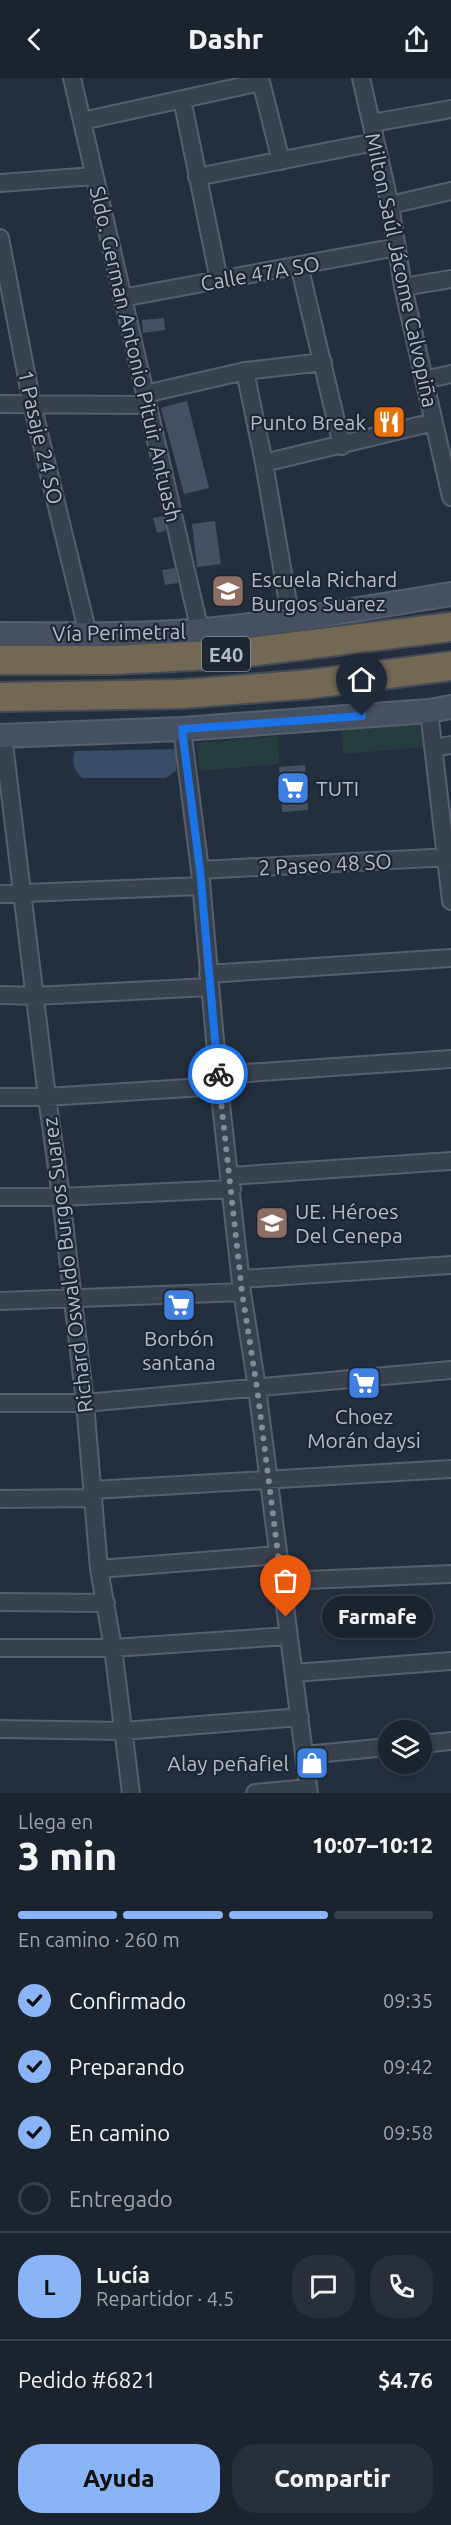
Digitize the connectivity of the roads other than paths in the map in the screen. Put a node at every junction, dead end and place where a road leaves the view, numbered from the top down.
1 (72, 78) edge
2 (361, 78) edge
3 (261, 80) edge
4 (182, 99) junction
5 (451, 109) edge
6 (82, 121) junction
7 (372, 123) junction
8 (375, 142) junction
9 (281, 161) junction
10 (94, 176) junction
11 (198, 177) junction
12 (0, 183) edge
13 (451, 191) edge
14 (390, 205) junction
15 (0, 238) edge
16 (397, 248) junction
17 (299, 265) junction
18 (451, 279) edge
19 (219, 280) junction
20 (403, 287) junction
21 (122, 298) junction
22 (323, 362) junction
23 (245, 371) junction
24 (451, 374) edge
25 (424, 380) junction
26 (146, 400) junction
27 (0, 404) edge
28 (32, 404) junction
29 (434, 422) junction
30 (342, 446) junction
31 (264, 463) junction
32 (451, 497) edge
33 (451, 594) edge
34 (291, 620) junction
35 (451, 627) edge
36 (200, 631) junction
37 (0, 634) edge
38 (88, 634) junction
39 (0, 660) edge
40 (451, 666) edge
41 (0, 697) edge
42 (440, 709) edge
43 (182, 729) junction
44 (2, 736) edge
45 (451, 745) edge
46 (434, 748) junction
47 (448, 858) edge
48 (200, 878) junction
49 (0, 894) edge
50 (23, 894) junction
51 (451, 901) edge
52 (451, 958) edge
53 (209, 981) junction
54 (0, 995) edge
55 (35, 996) junction
56 (451, 1059) edge
57 (219, 1080) junction
58 (47, 1096) junction
59 (0, 1097) edge
60 (451, 1161) edge
61 (231, 1182) junction
62 (0, 1197) edge
63 (61, 1197) junction
64 (451, 1265) edge
65 (242, 1286) junction
66 (72, 1300) junction
67 (0, 1301) edge
68 (451, 1371) edge
69 (257, 1388) junction
70 (0, 1403) edge
71 (85, 1403) junction
72 (451, 1469) edge
73 (269, 1479) junction
74 (93, 1494) junction
75 (0, 1499) edge
76 (278, 1555) junction
77 (99, 1569) junction
78 (451, 1574) edge
79 (283, 1581) junction
80 (0, 1602) edge
81 (106, 1603) junction
82 (288, 1636) junction
83 (0, 1648) edge
84 (113, 1648) junction
85 (451, 1661) edge
86 (294, 1673) junction
87 (300, 1717) junction
88 (0, 1730) edge
89 (124, 1731) junction
90 (451, 1741) edge
91 (432, 1743) edge
92 (378, 1748) edge
93 (304, 1755) junction
94 (309, 1791) edge
95 (131, 1793) edge
96 (255, 1793) edge

1 - 6 street, Sldo. German Antonio Pituir Antuash
2 - 7 street, Milton Saúl Jácome Calvopiña
3 - 4 street
3 - 9 street
4 - 6 street
4 - 11 street
5 - 7 street
6 - 10 street, Sldo. German Antonio Pituir Antuash
7 - 8 street, Milton Saúl Jácome Calvopiña
8 - 9 street
8 - 14 street, Milton Saúl Jácome Calvopiña
9 - 11 street
10 - 12 street
10 - 21 street, Sldo. German Antonio Pituir Antuash
11 - 19 street
13 - 14 street
14 - 16 street, Milton Saúl Jácome Calvopiña
15 - 28 street, 1 Pasaje 24 SO
16 - 17 street, Calle 47A SO
16 - 20 street, Milton Saúl Jácome Calvopiña
17 - 19 street, Calle 47A SO
17 - 22 street
18 - 20 street
19 - 21 street, Calle 47A SO
20 - 25 street, Milton Saúl Jácome Calvopiña
21 - 26 street, Sldo. German Antonio Pituir Antuash
22 - 23 street
22 - 30 street
23 - 26 street
23 - 31 street
24 - 25 street
25 - 29 street, Milton Saúl Jácome Calvopiña
26 - 28 street
26 - 36 street, Sldo. German Antonio Pituir Antuash
27 - 28 street
28 - 38 street, 1 Pasaje 24 SO
29 - 30 street
29 - 32 street, Milton Saúl Jácome Calvopiña
30 - 31 street
31 - 34 street
33 - 34 street, Vía Perimetral / E40
34 - 36 street, Vía Perimetral / E40
35 - 39 highway, Vía Perimetral / E40
36 - 38 street, Vía Perimetral / E40
37 - 38 street, Vía Perimetral / E40
40 - 41 highway, E40
42 - 43 street
42 - 46 street
43 - 44 street
43 - 48 street
44 - 50 street, Richard Oswaldo Burgos Suarez
45 - 46 street
46 - 47 street
47 - 48 street, 2 Paseo 48 SO
47 - 51 street
48 - 50 street, 2 Paseo 48 SO
48 - 53 street
49 - 50 street, 2 Paseo 48 SO
50 - 55 street, Richard Oswaldo Burgos Suarez
52 - 53 street
53 - 55 street
53 - 57 street
54 - 55 street
55 - 58 street, Richard Oswaldo Burgos Suarez
56 - 57 street
57 - 58 street
57 - 61 street
58 - 59 street
58 - 63 street, Richard Oswaldo Burgos Suarez
60 - 61 street
61 - 63 street
61 - 65 street
62 - 63 street
63 - 66 street, Richard Oswaldo Burgos Suarez
64 - 65 street
65 - 66 street
65 - 69 street
66 - 67 street
66 - 71 street, Richard Oswaldo Burgos Suarez
68 - 69 street
69 - 71 street
69 - 73 street
70 - 71 street
71 - 74 street, Richard Oswaldo Burgos Suarez
72 - 73 street
73 - 74 street
73 - 76 street
74 - 75 street
74 - 77 street, Richard Oswaldo Burgos Suarez
76 - 77 street
76 - 79 street
77 - 81 street, Richard Oswaldo Burgos Suarez
78 - 79 street
79 - 82 street
80 - 81 street
81 - 84 street, Richard Oswaldo Burgos Suarez
82 - 84 street
82 - 86 street
83 - 84 street
84 - 89 street, Richard Oswaldo Burgos Suarez
85 - 86 street
86 - 87 street
87 - 89 street
87 - 93 street
88 - 89 street
89 - 95 street, Richard Oswaldo Burgos Suarez
90 - 91 street
92 - 93 street
93 - 94 street
94 - 96 street

